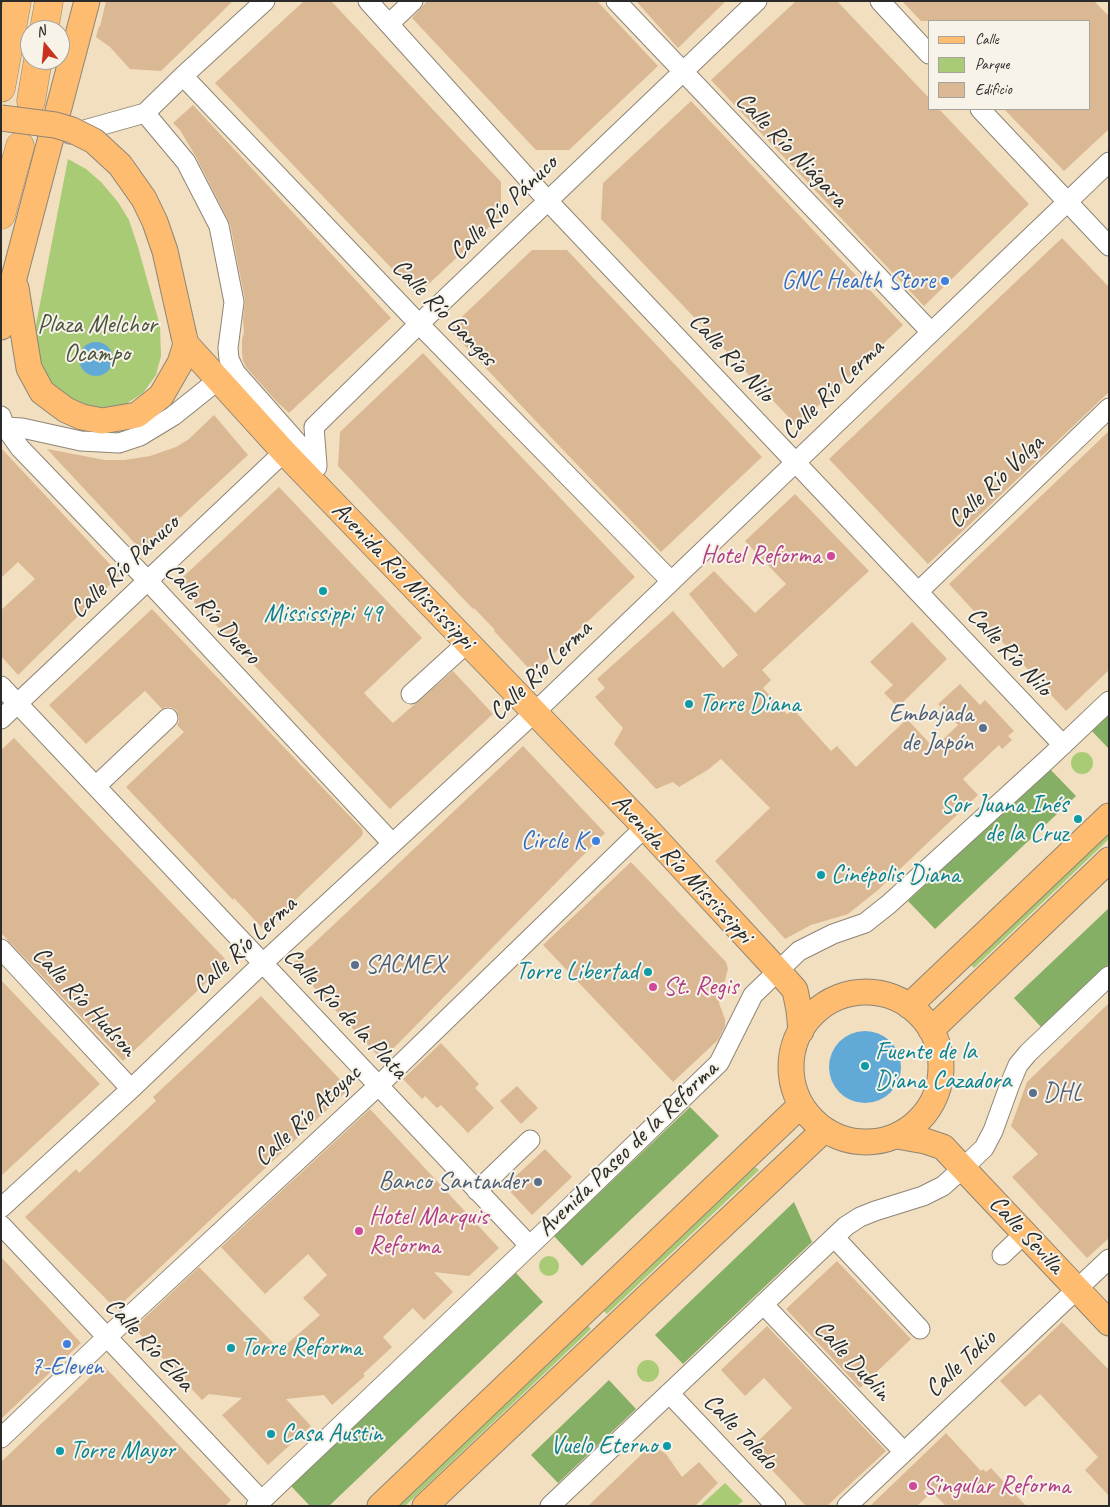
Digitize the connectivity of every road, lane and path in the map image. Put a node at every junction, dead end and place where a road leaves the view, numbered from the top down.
1 (17, 1) edge
2 (49, 1) edge
3 (87, 1) edge
4 (265, 1) edge
5 (368, 1) edge
6 (413, 1) edge
7 (616, 1) edge
8 (757, 1) edge
9 (880, 1) edge
10 (46, 20) edge
11 (389, 24) junction
12 (928, 53) edge
13 (36, 70) edge
14 (683, 72) junction
15 (183, 76) junction
16 (1, 88) edge
17 (31, 101) dead end
18 (981, 110) edge
19 (145, 113) junction
20 (1, 118) edge
21 (62, 134) junction
22 (20, 146) dead end
23 (1109, 162) edge
24 (548, 201) junction
25 (1066, 201) junction
26 (1, 215) edge
27 (1109, 246) edge
28 (14, 278) junction
29 (419, 324) junction
30 (1, 327) edge
31 (931, 332) junction
32 (185, 340) junction
33 (218, 380) junction
34 (1109, 408) edge
35 (3, 421) edge
36 (284, 452) junction
37 (795, 462) junction
38 (318, 477) junction
39 (148, 581) junction
40 (671, 582) junction
41 (918, 592) junction
42 (467, 642) junction
43 (1, 686) edge
44 (410, 694) dead end
45 (1109, 701) edge
46 (18, 704) junction
47 (534, 713) junction
48 (168, 718) dead end
49 (1, 719) edge
50 (1063, 745) junction
51 (96, 786) junction
52 (1109, 816) edge
53 (645, 827) junction
54 (392, 843) junction
55 (1109, 860) edge
56 (1, 949) edge
57 (263, 963) junction
58 (1109, 976) edge
59 (787, 981) junction
60 (839, 998) junction
61 (909, 1006) junction
62 (931, 1030) junction
63 (801, 1031) junction
64 (378, 1086) junction
65 (131, 1089) junction
66 (934, 1101) junction
67 (801, 1105) junction
68 (824, 1130) junction
69 (897, 1136) junction
70 (530, 1140) dead end
71 (943, 1146) junction
72 (963, 1168) junction
73 (477, 1191) junction
74 (1, 1208) edge
75 (1, 1225) edge
76 (1025, 1233) junction
77 (834, 1237) junction
78 (529, 1246) junction
79 (1002, 1255) dead end
80 (1109, 1259) edge
81 (1077, 1289) junction
82 (763, 1304) junction
83 (1109, 1323) edge
84 (920, 1329) dead end
85 (107, 1337) junction
86 (669, 1393) junction
87 (1, 1438) edge
88 (904, 1452) junction
89 (258, 1503) edge
90 (380, 1506) edge
91 (425, 1506) edge
92 (550, 1506) edge
93 (776, 1506) edge
94 (847, 1506) edge

1 - 16 highway
2 - 10 highway
3 - 21 main road
4 - 15 street
5 - 11 street, Calle Río Nilo
6 - 11 street
7 - 14 street, Calle Río Niágara
8 - 14 street, Calle Río Pánuco
9 - 12 street
11 - 24 street, Calle Río Nilo
13 - 17 highway
14 - 24 street, Calle Río Pánuco
14 - 31 street, Calle Río Niágara
15 - 19 street
15 - 29 street, Calle Río Ganges
18 - 25 street
19 - 21 street
19 - 38 street
20 - 21 main road, Avenida Río Mississippi, bridge
21 - 28 main road
21 - 32 main road, Avenida Río Mississippi, bridge
22 - 26 highway
23 - 25 street, Calle Río Lerma
24 - 29 street, Calle Río Pánuco
24 - 37 street, Calle Río Nilo
25 - 27 street
25 - 31 street, Calle Río Lerma
28 - 30 main road
28 - 32 main road
29 - 38 street, Calle Río Pánuco
29 - 40 street, Calle Río Ganges
31 - 37 street, Calle Río Lerma
32 - 33 main road, Avenida Río Mississippi
33 - 35 street
33 - 36 main road, Avenida Río Mississippi
34 - 41 street, Calle Río Volga
35 - 39 street, Calle Río Duero
36 - 38 main road, Avenida Río Mississippi
36 - 39 street, Calle Río Pánuco
37 - 40 street, Calle Río Lerma
37 - 41 street, Calle Río Nilo
38 - 42 main road, Avenida Río Mississippi
39 - 46 street, Calle Río Pánuco
39 - 54 street, Calle Río Duero
40 - 47 street, Calle Río Lerma
41 - 50 street, Calle Río Nilo
42 - 44 street
42 - 47 main road, Avenida Río Mississippi
43 - 46 street, Calle Río de la Plata
45 - 50 street, Avenida Paseo de la Reforma
46 - 49 street, Calle Río Pánuco
46 - 51 street, Calle Río de la Plata
47 - 53 main road, Avenida Río Mississippi
47 - 54 street, Calle Río Lerma
48 - 51 street
50 - 59 street, Avenida Paseo de la Reforma
51 - 57 street, Calle Río de la Plata
52 - 61 main road
53 - 59 main road, Avenida Río Mississippi
53 - 64 street, Calle Río Atoyac
54 - 57 street, Calle Río Lerma
55 - 62 main road
56 - 65 street, Calle Río Hudson
57 - 64 street, Calle Río de la Plata
57 - 65 street, Calle Río Lerma
58 - 72 street
59 - 60 main road
59 - 63 main road
59 - 78 street, Avenida Paseo de la Reforma
60 - 61 main road
60 - 63 main road
61 - 62 main road
62 - 66 main road
63 - 67 main road
64 - 73 street, Calle Río de la Plata
64 - 85 street, Calle Río Atoyac
65 - 74 street, Calle Río Lerma
66 - 69 main road
66 - 71 main road
67 - 68 main road
67 - 90 main road
68 - 69 main road
68 - 91 main road
69 - 71 main road
70 - 73 street
71 - 72 main road, Calle Sevilla
72 - 76 main road, Calle Sevilla
72 - 77 street
73 - 78 street, Calle Río de la Plata
75 - 85 street, Calle Río Elba
76 - 79 street
76 - 81 main road, Calle Sevilla
77 - 82 street
77 - 84 street
78 - 89 street, Avenida Paseo de la Reforma
80 - 81 street, Calle Tokio
81 - 83 main road, Calle Sevilla
81 - 88 street, Calle Tokio
82 - 86 street
82 - 88 street, Calle Dublin
85 - 87 street, Calle Río Atoyac
85 - 89 street, Calle Río Elba
86 - 92 street
86 - 93 street, Calle Toledo
88 - 94 street, Calle Tokio

